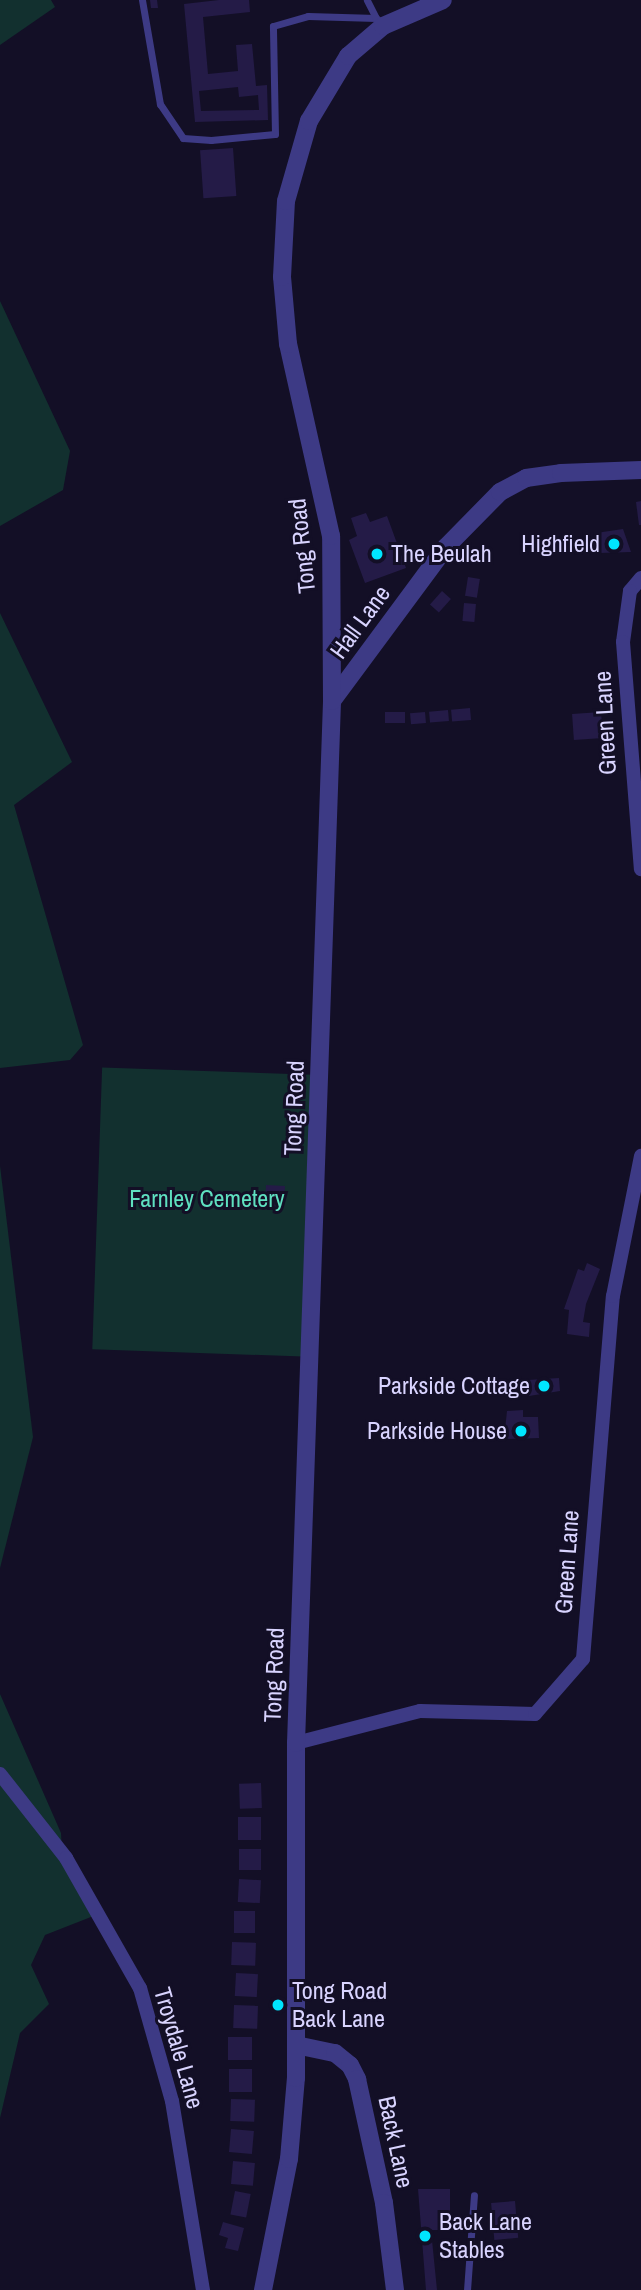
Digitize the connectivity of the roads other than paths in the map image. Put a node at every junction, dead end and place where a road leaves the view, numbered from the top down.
1 (142, 0) edge
2 (367, 0) edge
3 (443, 0) edge
4 (641, 470) edge
5 (641, 579) edge
6 (332, 701) junction
7 (641, 869) edge
8 (641, 1156) edge
9 (296, 1743) junction
10 (0, 1774) edge
11 (296, 2045) junction
12 (474, 2195) dead end
13 (203, 2290) edge
14 (263, 2290) edge
15 (395, 2290) edge
16 (467, 2290) edge

1 - 2 lane
3 - 6 street, Tong Road
4 - 6 street, Hall Lane
5 - 7 street, Green Lane
6 - 9 street, Tong Road
8 - 9 street, Green Lane
9 - 11 street, Tong Road
10 - 13 street, Troydale Lane
11 - 14 street, Tong Road
11 - 15 street, Back Lane
12 - 16 lane

